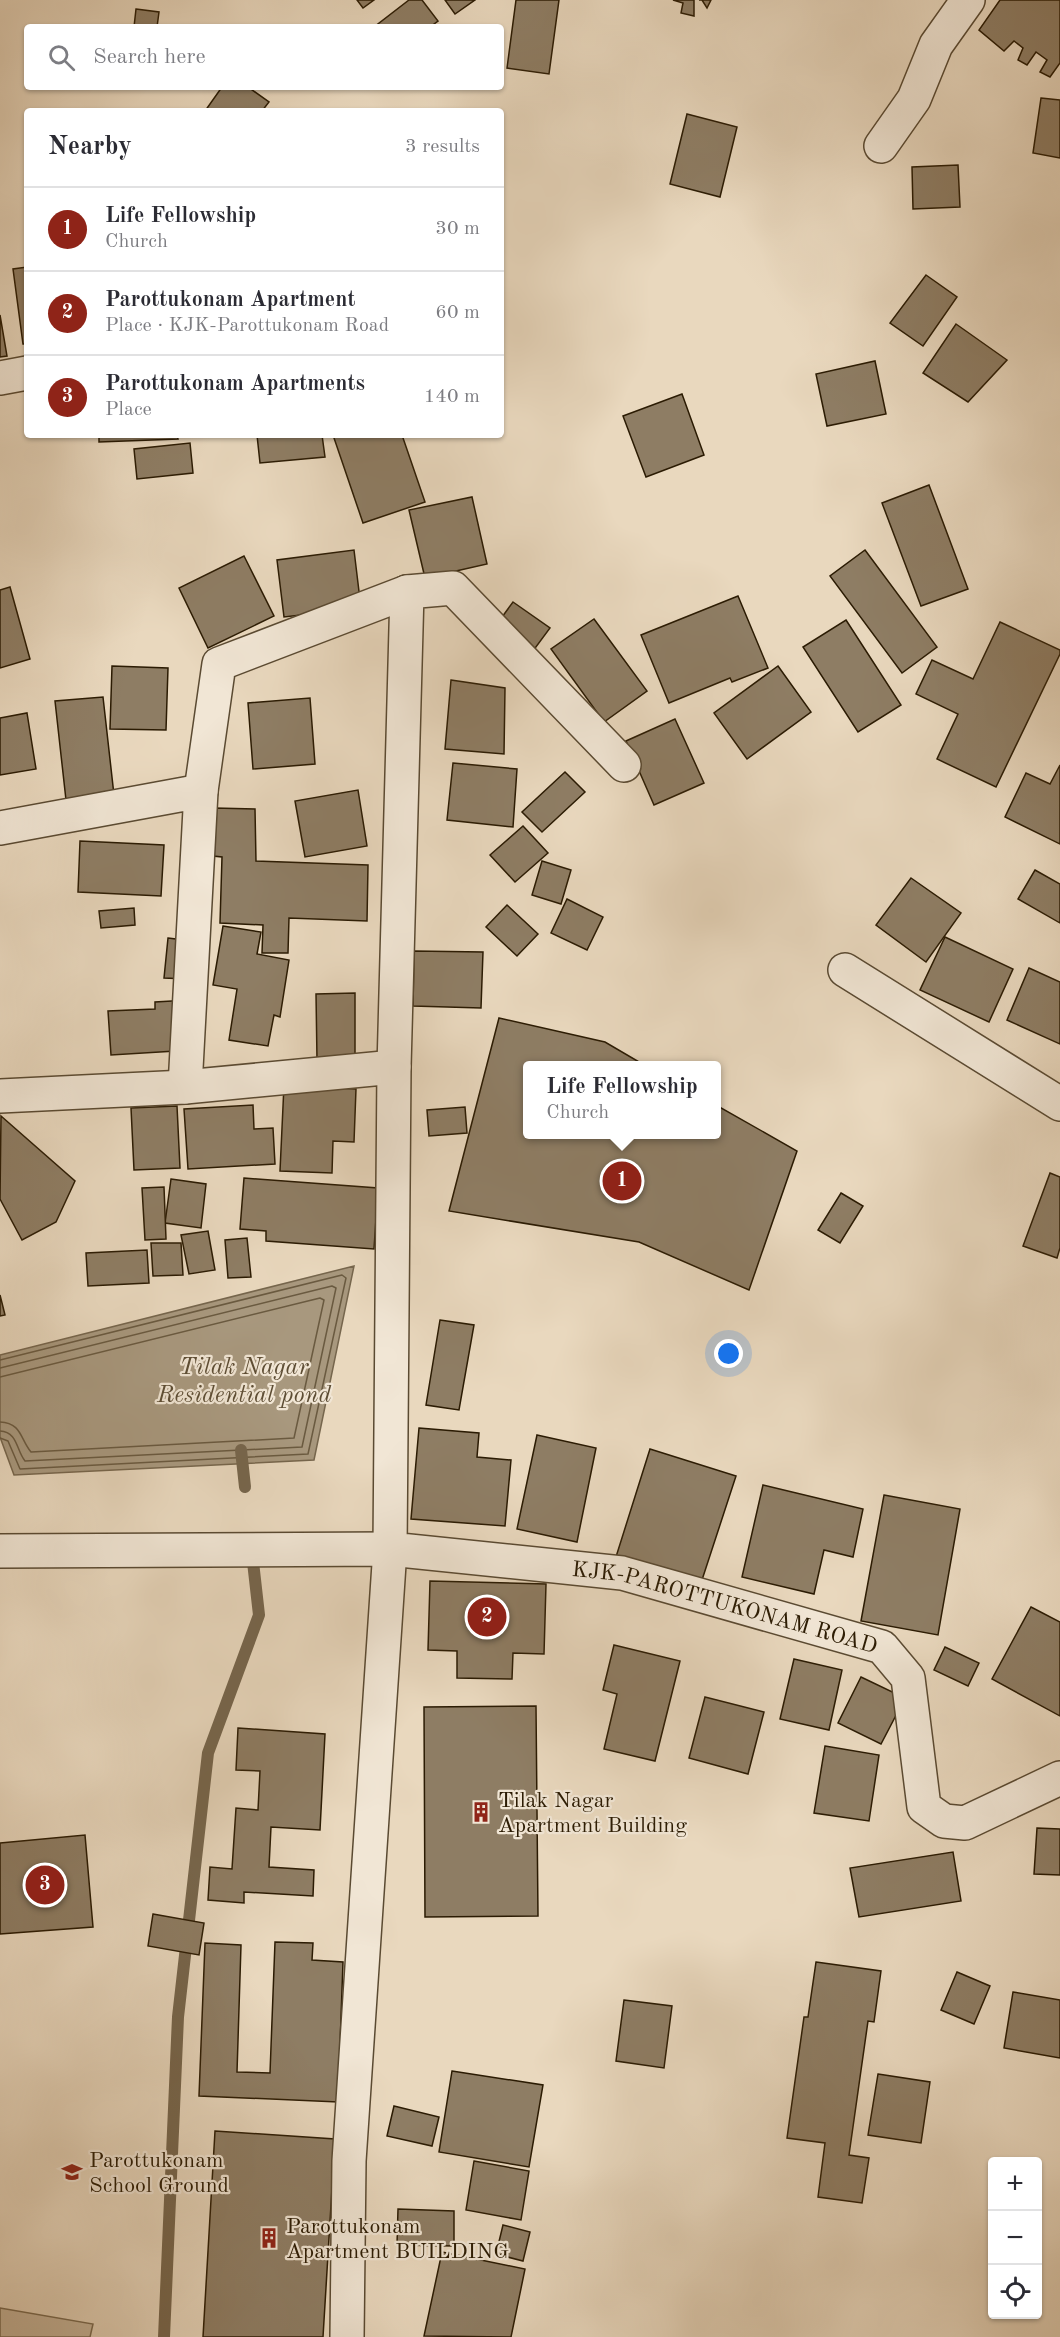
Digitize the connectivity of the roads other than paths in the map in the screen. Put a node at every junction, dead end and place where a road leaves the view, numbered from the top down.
1 (969, 0) edge
2 (881, 146) dead end
3 (24, 374) edge
4 (0, 378) edge
5 (407, 592) junction
6 (624, 765) dead end
7 (201, 791) junction
8 (0, 828) edge
9 (845, 970) dead end
10 (394, 1067) junction
11 (185, 1087) junction
12 (0, 1096) edge
13 (1060, 1104) edge
14 (390, 1549) junction
15 (0, 1551) edge
16 (1060, 1778) edge
17 (347, 2337) edge

1 - 2 street
3 - 4 street
5 - 6 street
5 - 7 street
5 - 10 street
7 - 8 street
7 - 11 street
9 - 13 street
10 - 11 street
10 - 14 street
11 - 12 street
14 - 15 street, KJK-PAROTTUKONAM ROAD
14 - 16 street, KJK-PAROTTUKONAM ROAD
14 - 17 street

